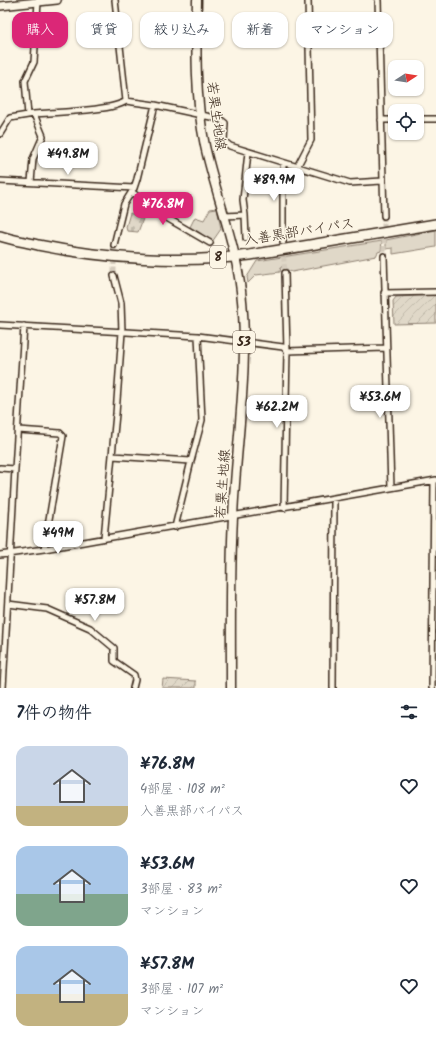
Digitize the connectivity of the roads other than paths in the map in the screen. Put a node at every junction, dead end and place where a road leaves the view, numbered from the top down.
1 (57, 0) edge
2 (115, 0) edge
3 (197, 0) edge
4 (308, 0) edge
5 (378, 0) edge
6 (38, 2) junction
7 (2, 4) edge
8 (126, 100) junction
9 (155, 105) junction
10 (34, 114) junction
11 (201, 114) junction
12 (28, 115) junction
13 (424, 119) edge
14 (436, 119) edge
15 (381, 120) junction
16 (388, 120) edge
17 (0, 134) edge
18 (248, 152) junction
19 (283, 163) junction
20 (297, 167) junction
21 (0, 181) edge
22 (382, 181) junction
23 (31, 182) junction
24 (133, 190) junction
25 (245, 215) junction
26 (225, 216) junction
27 (384, 216) tunnel mouth
28 (436, 224) edge
29 (0, 236) edge
30 (246, 238) dead end
31 (283, 242) tunnel mouth
32 (210, 243) dead end
33 (114, 245) tunnel mouth
34 (384, 256) tunnel mouth
35 (236, 257) junction
36 (285, 273) tunnel mouth
37 (114, 276) tunnel mouth
38 (436, 292) edge
39 (384, 293) junction
40 (0, 325) edge
41 (24, 326) junction
42 (122, 332) junction
43 (198, 336) junction
44 (244, 342) junction
45 (386, 348) junction
46 (287, 351) junction
47 (18, 430) junction
48 (112, 456) junction
49 (191, 461) junction
50 (0, 468) edge
51 (15, 469) junction
52 (435, 480) edge
53 (390, 488) junction
54 (334, 499) junction
55 (284, 508) junction
56 (233, 517) junction
57 (175, 527) junction
58 (104, 538) junction
59 (44, 549) junction
60 (10, 553) junction
61 (0, 555) edge
62 (8, 604) junction
63 (434, 676) edge
64 (3, 688) edge
65 (133, 688) edge
66 (231, 688) edge
67 (334, 688) edge
68 (432, 688) edge

1 - 6 main road
2 - 8 street
3 - 11 main road, 若栗生地線 / 53
4 - 20 street
5 - 15 street
6 - 7 main road
6 - 12 street
8 - 9 street
8 - 10 street
9 - 11 street
9 - 24 street
10 - 12 street
10 - 23 street
11 - 18 street
11 - 26 main road, 若栗生地線 / 53
12 - 17 street
13 - 14 street
15 - 16 street
15 - 22 street
18 - 19 street
18 - 25 street
19 - 20 street
19 - 31 street
20 - 22 street
21 - 23 street
22 - 27 street
23 - 24 street
24 - 32 street
24 - 33 street
25 - 26 street
25 - 30 street
26 - 35 main road, 若栗生地線 / 53
28 - 35 highway, 入善黒部バイパス / 8
29 - 35 highway, 入善黒部バイパス / 8
34 - 39 street
35 - 44 main road, 若栗生地線 / 53
36 - 46 street
37 - 42 street
38 - 39 street
39 - 45 street
40 - 41 street
41 - 42 street
41 - 47 street
42 - 43 street
42 - 48 street
43 - 44 street
43 - 49 street
44 - 46 street
44 - 56 main road, 若栗生地線 / 53
45 - 46 street
45 - 53 street
46 - 55 street
47 - 51 street
47 - 59 street
48 - 49 street
48 - 58 street
49 - 57 street
50 - 51 street
51 - 60 street
52 - 53 street
52 - 63 street
53 - 54 street
54 - 55 street
54 - 67 street
55 - 56 street
56 - 57 street
56 - 66 main road, 若栗生地線 / 53
57 - 58 street
58 - 59 street
59 - 60 street
60 - 61 street
60 - 62 street
62 - 64 street
62 - 65 street
63 - 68 street

